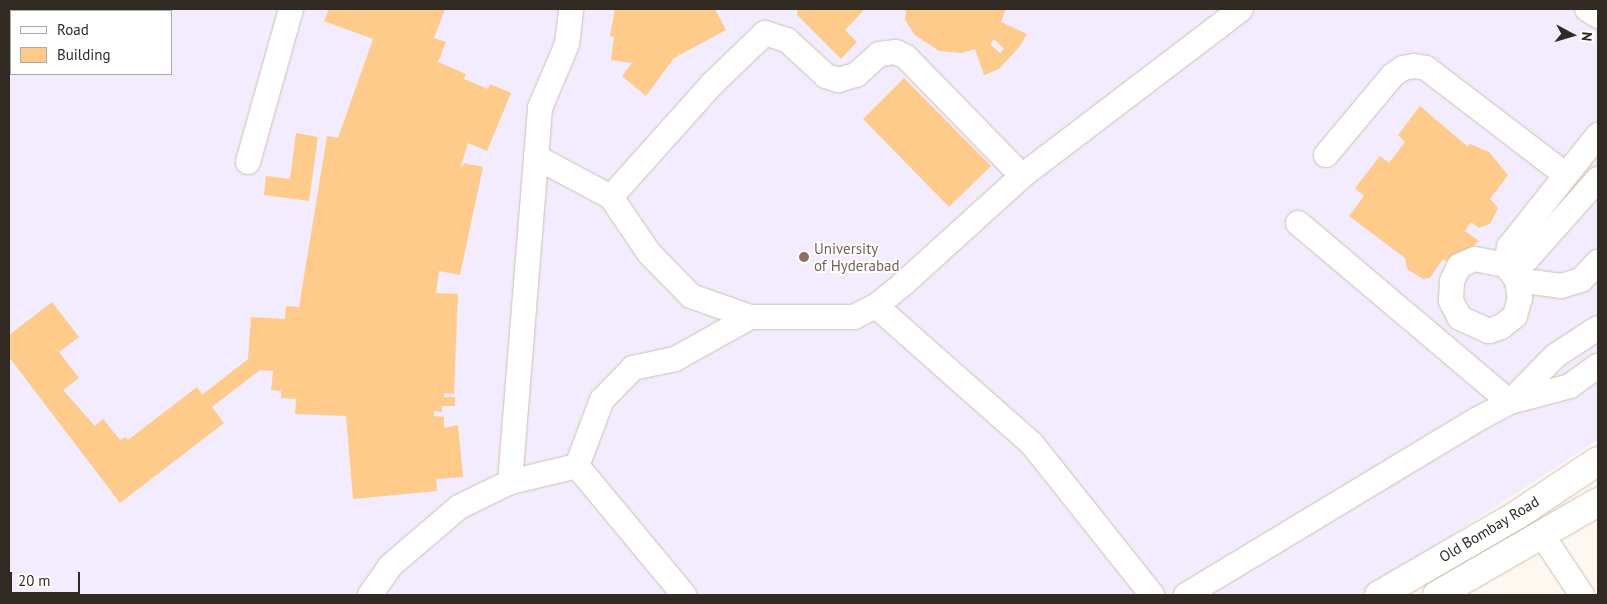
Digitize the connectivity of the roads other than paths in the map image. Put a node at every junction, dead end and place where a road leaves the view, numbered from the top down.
1 (291, 9) edge
2 (571, 9) edge
3 (1241, 9) edge
4 (1587, 9) edge
5 (1598, 16) edge
6 (1598, 135) edge
7 (1326, 155) dead end
8 (536, 157) junction
9 (248, 162) dead end
10 (1566, 174) junction
11 (1022, 176) junction
12 (1595, 190) edge
13 (611, 197) junction
14 (1298, 223) dead end
15 (1598, 262) edge
16 (1512, 273) junction
17 (876, 306) junction
18 (750, 318) junction
19 (1466, 322) junction
20 (1598, 328) edge
21 (1447, 348) junction
22 (1598, 366) edge
23 (1510, 402) junction
24 (1598, 461) edge
25 (577, 466) junction
26 (510, 482) junction
27 (1598, 502) edge
28 (1542, 535) junction
29 (370, 595) edge
30 (684, 595) edge
31 (1152, 595) edge
32 (1186, 595) edge
33 (1379, 595) edge
34 (1437, 595) edge
35 (1582, 595) edge

1 - 9 street
2 - 8 street
3 - 11 street
4 - 5 street
6 - 10 street
7 - 10 street
8 - 13 street
8 - 26 street
10 - 16 street
11 - 13 street
11 - 17 street
12 - 16 street
13 - 18 street
14 - 21 street
15 - 16 street
16 - 19 street
16 - 19 street
17 - 18 street
17 - 31 street
18 - 25 street
19 - 21 street
20 - 23 street
21 - 23 street
22 - 23 street
23 - 32 street
24 - 33 main road, Old Bombay Road
25 - 26 street
25 - 30 street
26 - 29 street
27 - 28 main road, Old Bombay Road
28 - 34 main road, Old Bombay Road
28 - 35 street

